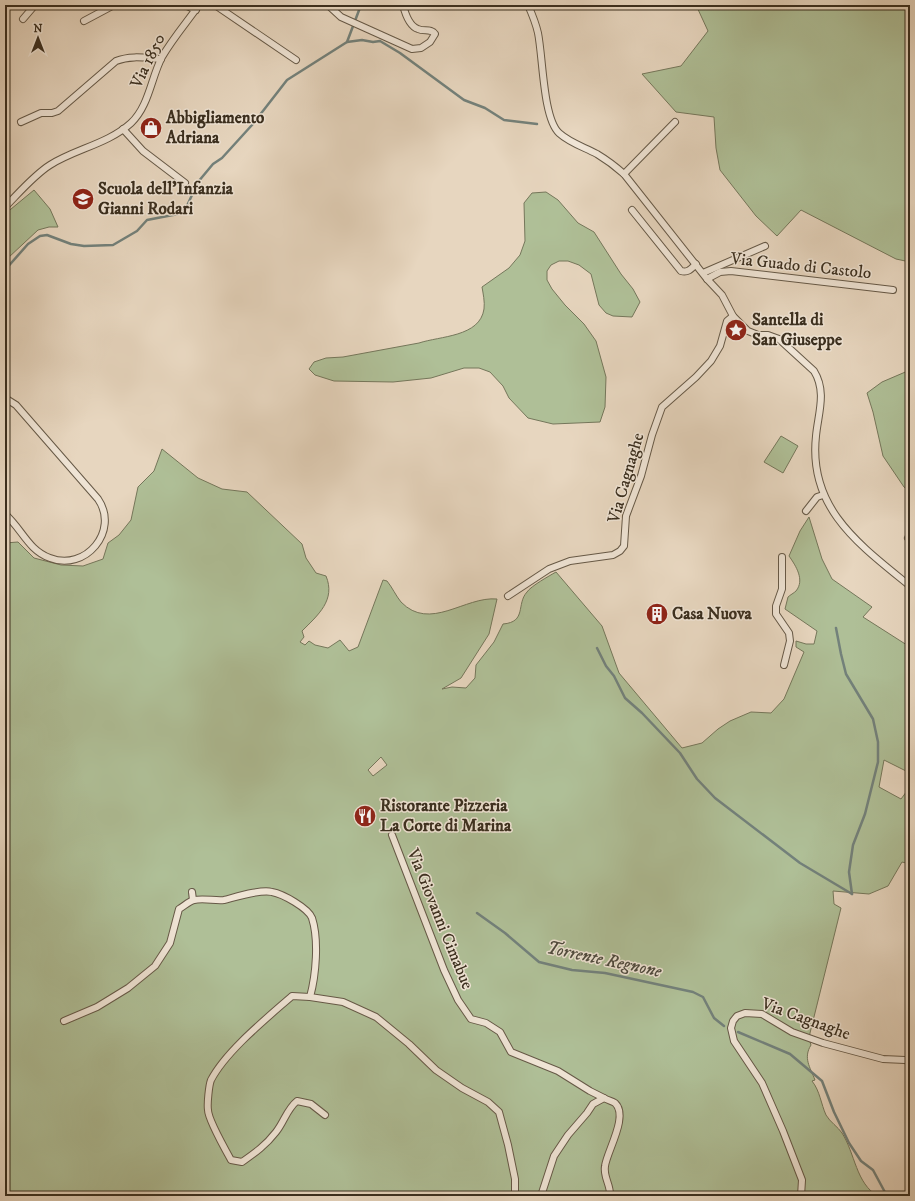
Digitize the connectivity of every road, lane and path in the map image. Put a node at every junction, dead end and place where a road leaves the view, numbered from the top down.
1 (35, 5) edge
2 (114, 5) edge
3 (185, 5) edge
4 (215, 5) edge
5 (328, 5) edge
6 (402, 5) edge
7 (528, 5) edge
8 (198, 7) edge
9 (23, 19) dead end
10 (84, 21) dead end
11 (162, 59) junction
12 (296, 60) dead end
13 (21, 122) dead end
14 (675, 122) dead end
15 (123, 129) junction
16 (624, 174) junction
17 (185, 183) dead end
18 (5, 207) edge
19 (632, 210) dead end
20 (765, 246) dead end
21 (696, 264) junction
22 (703, 273) junction
23 (708, 279) junction
24 (893, 290) dead end
25 (733, 316) junction
26 (7, 401) edge
27 (823, 494) junction
28 (806, 512) dead end
29 (5, 514) edge
30 (782, 557) dead end
31 (910, 586) edge
32 (508, 596) dead end
33 (784, 665) dead end
34 (392, 835) dead end
35 (192, 892) dead end
36 (193, 900) junction
37 (310, 997) junction
38 (64, 1020) dead end
39 (910, 1062) edge
40 (604, 1098) junction
41 (325, 1115) dead end
42 (515, 1196) edge
43 (541, 1196) edge
44 (610, 1196) edge
45 (801, 1196) edge

1 - 9 street
2 - 10 street
3 - 8 street
4 - 12 street
5 - 6 street
7 - 16 street
8 - 11 street, Via 1850
11 - 13 street
11 - 15 street, Via 1850
14 - 16 street
15 - 17 street
15 - 18 street, Via 1850
16 - 21 street
19 - 21 street
20 - 22 street
21 - 22 street
22 - 23 street
23 - 24 street, Via Guado di Castolo
23 - 25 street
25 - 27 street
25 - 32 street, Via Cagnaghe
26 - 29 street
27 - 28 street
27 - 31 street
30 - 33 street
34 - 40 street, Via Giovanni Cimabue
35 - 36 street
36 - 37 street
36 - 38 street
37 - 41 street
37 - 42 street
39 - 45 street, Via Cagnaghe
40 - 43 street
40 - 44 street, Via Giovanni Cimabue

